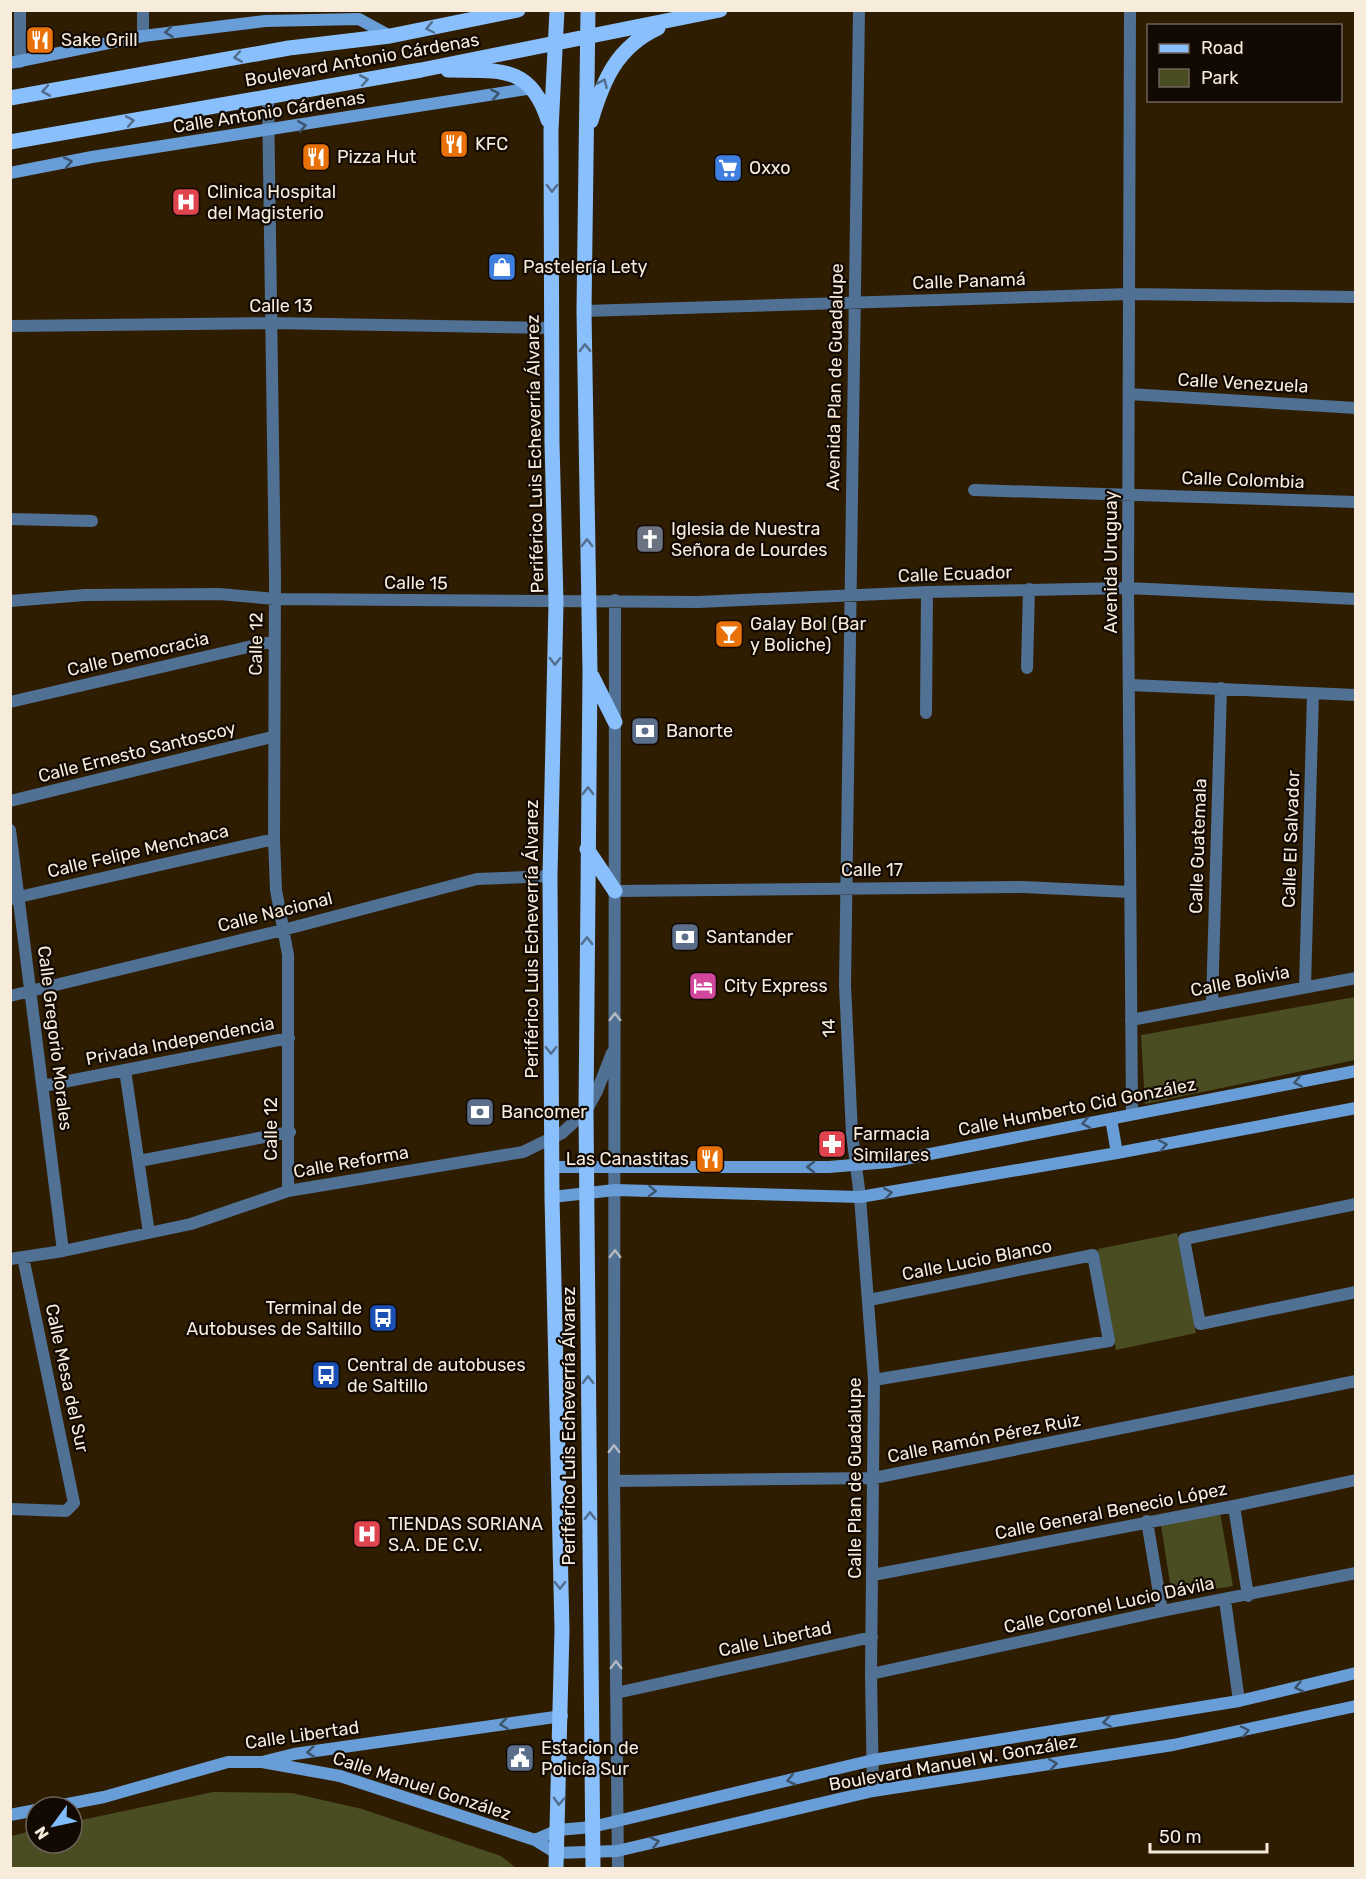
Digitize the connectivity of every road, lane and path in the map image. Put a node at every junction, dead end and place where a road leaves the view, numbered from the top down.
1 (20, 10) edge
2 (142, 10) edge
3 (518, 10) edge
4 (557, 10) edge
5 (588, 10) edge
6 (720, 10) edge
7 (859, 10) edge
8 (1130, 10) edge
9 (490, 13) edge
10 (265, 16) edge
11 (677, 19) junction
12 (143, 36) junction
13 (390, 36) junction
14 (587, 37) junction
15 (557, 43) junction
16 (15, 62) edge
17 (421, 70) junction
18 (533, 88) junction
19 (268, 97) junction
20 (10, 98) edge
21 (551, 130) junction
22 (269, 131) junction
23 (585, 139) junction
24 (10, 142) edge
25 (10, 173) edge
26 (1129, 294) junction
27 (1356, 297) edge
28 (855, 303) junction
29 (584, 311) junction
30 (272, 323) junction
31 (10, 326) edge
32 (552, 328) junction
33 (1129, 394) junction
34 (1356, 408) edge
35 (974, 490) dead end
36 (1130, 494) junction
37 (1356, 502) edge
38 (10, 519) edge
39 (92, 521) dead end
40 (1128, 588) junction
41 (1029, 589) junction
42 (927, 592) junction
43 (849, 597) junction
44 (275, 599) junction
45 (1356, 599) edge
46 (615, 600) junction
47 (10, 601) edge
48 (588, 602) junction
49 (556, 603) junction
50 (274, 641) junction
51 (1027, 668) dead end
52 (590, 672) junction
53 (1130, 685) junction
54 (1221, 688) junction
55 (1313, 693) junction
56 (1356, 695) edge
57 (10, 702) edge
58 (926, 712) dead end
59 (615, 722) junction
60 (272, 738) junction
61 (10, 801) edge
62 (10, 830) edge
63 (274, 839) junction
64 (587, 849) junction
65 (550, 876) junction
66 (845, 889) junction
67 (615, 891) junction
68 (1129, 892) junction
69 (15, 898) edge
70 (283, 930) junction
71 (1356, 978) edge
72 (1305, 987) junction
73 (31, 991) junction
74 (10, 996) edge
75 (1212, 1004) junction
76 (1131, 1020) junction
77 (289, 1038) junction
78 (615, 1047) junction
79 (125, 1070) junction
80 (1356, 1071) edge
81 (43, 1086) junction
82 (1356, 1108) edge
83 (586, 1111) junction
84 (1132, 1114) junction
85 (1111, 1119) junction
86 (290, 1132) junction
87 (551, 1139) junction
88 (1117, 1153) junction
89 (139, 1161) junction
90 (856, 1165) junction
91 (551, 1167) junction
92 (615, 1167) junction
93 (588, 1168) junction
94 (615, 1190) junction
95 (288, 1191) junction
96 (587, 1192) junction
97 (552, 1197) junction
98 (860, 1197) junction
99 (1356, 1204) edge
100 (149, 1233) junction
101 (63, 1251) junction
102 (23, 1257) junction
103 (10, 1259) edge
104 (1356, 1292) edge
105 (869, 1300) junction
106 (874, 1380) junction
107 (1356, 1381) edge
108 (874, 1478) junction
109 (1356, 1480) edge
110 (614, 1481) junction
111 (1234, 1506) junction
112 (10, 1509) edge
113 (1147, 1521) junction
114 (1356, 1573) edge
115 (873, 1575) junction
116 (1248, 1596) junction
117 (1225, 1600) junction
118 (1162, 1611) junction
119 (872, 1637) junction
120 (1356, 1673) edge
121 (871, 1674) junction
122 (616, 1693) junction
123 (1239, 1701) junction
124 (1356, 1706) edge
125 (562, 1716) junction
126 (873, 1760) junction
127 (262, 1762) junction
128 (873, 1791) junction
129 (84, 1801) edge
130 (617, 1821) junction
131 (592, 1827) junction
132 (558, 1830) junction
133 (535, 1840) junction
134 (617, 1851) junction
135 (556, 1861) edge
136 (593, 1861) edge
137 (618, 1869) edge

1 - 16 street
2 - 12 street
3 - 9 main road, Boulevard Antonio Cárdenas
4 - 15 main road, Periférico Luis Echeverría Álvarez
5 - 14 main road, Periférico Luis Echeverría Álvarez
6 - 11 main road, Boulevard Antonio Cárdenas
7 - 28 street, Avenida Plan de Guadalupe
8 - 26 street, Avenida Uruguay
9 -> 13 main road, Boulevard Antonio Cárdenas
10 -> 12 street
10 - 13 street
11 - 14 main road, Boulevard Antonio Cárdenas
23 -> 11 main road
12 - 16 street
13 -> 20 main road, Boulevard Antonio Cárdenas
14 - 15 main road, Boulevard Antonio Cárdenas
14 - 23 main road, Periférico Luis Echeverría Álvarez
15 - 17 main road, Boulevard Antonio Cárdenas
15 - 21 main road, Periférico Luis Echeverría Álvarez
17 - 18 main road
19 -> 17 main road, Boulevard Antonio Cárdenas
18 - 21 main road
22 -> 18 street, Calle Antonio Cárdenas
19 - 22 street, Calle 12
24 -> 19 main road, Boulevard Antonio Cárdenas
21 -> 32 main road, Periférico Luis Echeverría Álvarez
25 -> 22 street, Calle Antonio Cárdenas
22 - 30 street, Calle 12
23 - 29 main road, Periférico Luis Echeverría Álvarez
26 - 27 street, Calle Panamá
26 - 28 street, Calle Panamá
26 - 33 street, Avenida Uruguay
28 - 29 street, Calle Panamá
28 - 43 street, Avenida Plan de Guadalupe
48 -> 29 main road, Periférico Luis Echeverría Álvarez
30 - 31 street, Calle 13
30 - 32 street, Calle 13
30 - 44 street, Calle 12
32 - 49 main road, Periférico Luis Echeverría Álvarez
33 - 34 street, Calle Venezuela
33 - 36 street, Avenida Uruguay
35 - 36 street, Calle Colombia
36 - 37 street, Calle Colombia
36 - 40 street, Avenida Uruguay
38 - 39 street
40 - 41 street, Calle Ecuador
40 - 45 street, Calle Ecuador
40 - 53 street, Avenida Uruguay
41 - 42 street, Calle Ecuador
41 - 51 street
42 - 43 street, Calle Ecuador
42 - 58 street
43 - 46 street, Calle Ecuador
43 - 66 street, Avenida Plan de Guadalupe
44 - 47 street, Calle 15
44 - 49 street, Calle 15
44 - 50 street, Calle 12
46 - 48 street, Calle Ecuador
46 - 59 street
48 - 49 street, Calle Ecuador
48 - 52 main road, Periférico Luis Echeverría Álvarez
49 -> 65 main road, Periférico Luis Echeverría Álvarez
50 - 57 street, Calle Democracia
50 - 60 street, Calle 12
52 - 59 main road
64 -> 52 main road, Periférico Luis Echeverría Álvarez
53 - 54 street
53 - 68 street, Avenida Uruguay
54 - 55 street
54 - 75 street, Calle Guatemala
55 - 56 street
55 - 72 street, Calle El Salvador
59 - 67 street
60 - 61 street, Calle Ernesto Santoscoy
60 - 63 street, Calle 12
62 - 69 street, Calle Gregorio Morales
63 - 69 street, Calle Felipe Menchaca
63 - 70 street, Calle 12
64 - 67 main road
83 -> 64 main road, Periférico Luis Echeverría Álvarez
65 - 70 street, Calle Nacional
65 -> 87 main road, Periférico Luis Echeverría Álvarez
66 - 67 street, Calle 17
66 - 68 street, Calle 17
66 - 90 street, 14
78 -> 67 street
68 - 76 street, Avenida Uruguay
69 - 73 street, Calle Gregorio Morales
70 - 73 street, Calle Nacional
70 - 77 street, Calle 12
71 - 72 street, Calle Bolivia
72 - 75 street, Calle Bolivia
73 - 74 street, Calle Nacional
73 - 81 street, Calle Gregorio Morales
75 - 76 street, Calle Bolivia
76 - 84 street, Avenida Uruguay
77 - 79 street, Privada Independencia
77 - 86 street, Calle 12
78 - 83 street, Calle Reforma
78 - 92 street
79 - 81 street, Privada Independencia
79 - 89 street
80 -> 84 street, Calle Humberto Cid González
81 - 101 street, Calle Gregorio Morales
88 -> 82 street
83 - 87 street, Calle Reforma
83 - 93 main road, Periférico Luis Echeverría Álvarez
84 - 85 street, Calle Humberto Cid González
85 - 88 street
85 -> 90 street, Calle Humberto Cid González
86 - 89 street
86 - 95 street, Calle 12
87 - 91 main road, Periférico Luis Echeverría Álvarez
87 - 95 street, Calle Reforma
98 -> 88 street
89 - 100 street
90 -> 92 street, Calle Humberto Cid González
90 - 98 street, Calle Plan de Guadalupe
91 - 93 street, Calle Humberto Cid González
91 - 97 main road, Periférico Luis Echeverría Álvarez
92 - 93 street, Calle Humberto Cid González
92 - 94 street
93 - 96 main road, Periférico Luis Echeverría Álvarez
94 - 96 street
94 -> 98 street
110 -> 94 street
95 - 100 street, Calle Reforma
96 - 97 street
131 -> 96 main road, Periférico Luis Echeverría Álvarez
97 -> 125 main road, Periférico Luis Echeverría Álvarez
98 - 105 street, Calle Plan de Guadalupe
99 - 104 street
100 - 101 street, Calle Reforma
101 - 102 street, Calle Reforma
102 - 103 street, Calle Reforma
102 - 112 street, Calle Mesa del Sur
105 - 106 street, Calle Plan de Guadalupe
105 - 106 street, Calle Lucio Blanco
106 - 108 street, Calle Plan de Guadalupe
107 - 108 street, Calle Ramón Pérez Ruiz
108 - 110 street, Calle Ramón Pérez Ruiz
108 - 115 street, Calle Plan de Guadalupe
109 - 111 street, Calle General Benecio López
122 -> 110 street
111 - 113 street, Calle General Benecio López
111 - 116 street
113 - 115 street, Calle General Benecio López
113 - 118 street
114 - 116 street, Calle Coronel Lucio Dávila
115 - 119 street, Calle Plan de Guadalupe
116 - 117 street, Calle Coronel Lucio Dávila
117 - 118 street, Calle Coronel Lucio Dávila
117 - 123 street
118 - 121 street, Calle Coronel Lucio Dávila
119 - 121 street, Calle Plan de Guadalupe
119 - 122 street, Calle Libertad
120 -> 123 street, Boulevard Manuel W. González
121 - 126 street, Calle Plan de Guadalupe
122 - 130 street
123 -> 126 street, Boulevard Manuel W. González
128 -> 124 street, Boulevard Manuel W. González
125 -> 127 street, Calle Libertad
125 -> 132 main road, Periférico Luis Echeverría Álvarez
126 - 128 street, Calle Plan de Guadalupe
126 -> 130 street, Boulevard Manuel W. González
127 - 129 street, Calle Libertad
127 - 133 street, Calle Manuel González
134 -> 128 street, Boulevard Manuel W. González
130 - 131 street, Boulevard Manuel W. González
130 - 134 street
131 - 132 street, Boulevard Manuel W. González
131 - 136 main road, Periférico Luis Echeverría Álvarez
132 - 133 street
132 - 135 main road, Periférico Luis Echeverría Álvarez
133 - 135 street, Calle Manuel González
134 - 136 street, Boulevard Manuel W. González
134 - 137 street
135 - 136 street, Boulevard Manuel W. González

